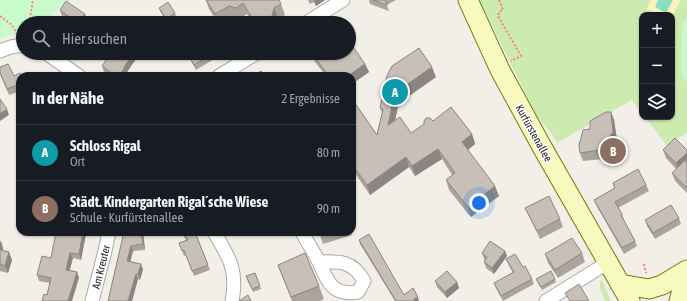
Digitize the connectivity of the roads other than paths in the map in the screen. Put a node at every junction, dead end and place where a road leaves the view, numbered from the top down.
1 (343, 0) edge
2 (468, 0) edge
3 (317, 16) edge
4 (16, 44) edge
5 (0, 51) edge
6 (56, 60) edge
7 (245, 60) edge
8 (72, 72) edge
9 (226, 72) edge
10 (108, 236) edge
11 (217, 236) edge
12 (304, 236) edge
13 (319, 262) dead end
14 (608, 263) junction
15 (687, 271) edge
16 (620, 284) junction
17 (92, 301) edge
18 (232, 301) edge
19 (546, 301) edge
20 (630, 301) edge
21 (679, 301) edge

1 - 3 street
2 - 14 street, Kurfürstenallee
4 - 5 street
6 - 8 street
7 - 9 street
10 - 17 street, Am Kreuter
11 - 18 street
12 - 13 street
14 - 16 street, Kurfürstenallee
14 - 19 street
15 - 16 street
15 - 21 street
16 - 20 street, Kurfürstenallee

